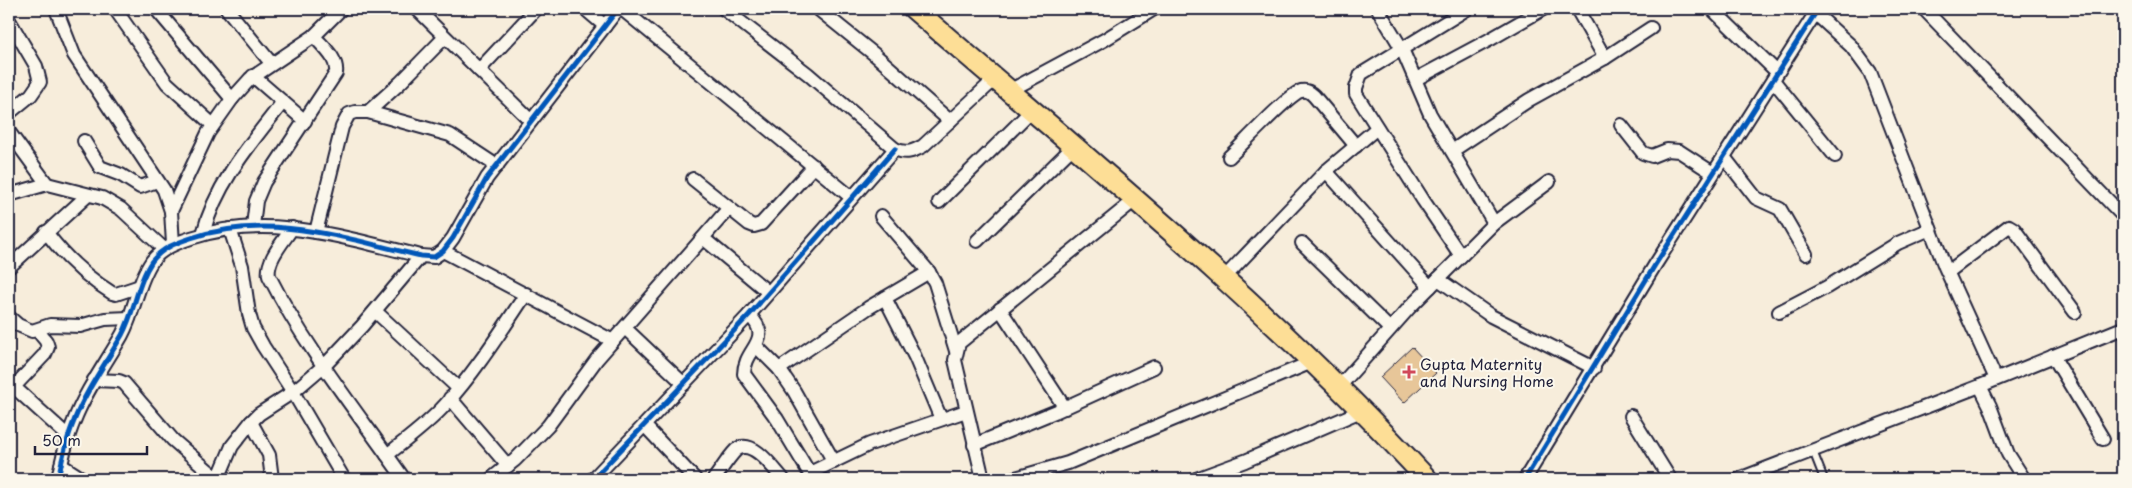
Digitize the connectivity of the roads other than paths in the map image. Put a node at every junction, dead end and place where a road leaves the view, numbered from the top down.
1 (56, 9) edge
2 (115, 9) edge
3 (156, 9) edge
4 (227, 9) edge
5 (341, 9) edge
6 (417, 9) edge
7 (536, 9) edge
8 (585, 9) edge
9 (620, 9) edge
10 (724, 9) edge
11 (818, 9) edge
12 (914, 9) edge
13 (1154, 9) edge
14 (1378, 9) edge
15 (1467, 9) edge
16 (1543, 9) edge
17 (1577, 9) edge
18 (1712, 9) edge
19 (1924, 9) edge
20 (1816, 11) edge
21 (9, 20) edge
22 (605, 26) junction
23 (1651, 28) dead end
24 (314, 36) junction
25 (445, 37) junction
26 (1402, 49) junction
27 (1605, 58) junction
28 (271, 63) junction
29 (479, 70) junction
30 (253, 76) junction
31 (1775, 76) junction
32 (1416, 79) junction
33 (1002, 85) junction
34 (232, 98) junction
35 (283, 102) junction
36 (1032, 110) junction
37 (368, 112) junction
38 (9, 113) edge
39 (531, 120) junction
40 (305, 121) junction
41 (950, 121) junction
42 (213, 124) junction
43 (1621, 125) dead end
44 (1377, 128) junction
45 (9, 132) edge
46 (84, 140) dead end
47 (1074, 146) junction
48 (1356, 146) junction
49 (894, 148) junction
50 (1452, 151) junction
51 (1724, 156) junction
52 (1835, 156) dead end
53 (1229, 157) dead end
54 (497, 166) junction
55 (814, 166) junction
56 (1326, 171) junction
57 (1713, 173) junction
58 (693, 179) dead end
59 (157, 181) junction
60 (1549, 182) dead end
61 (47, 184) junction
62 (9, 195) edge
63 (88, 195) junction
64 (851, 197) junction
65 (1136, 199) junction
66 (939, 202) dead end
67 (729, 208) junction
68 (171, 211) junction
69 (881, 216) dead end
70 (2123, 216) edge
71 (1494, 223) junction
72 (252, 226) junction
73 (292, 228) junction
74 (230, 229) junction
75 (1930, 229) junction
76 (46, 232) junction
77 (316, 232) junction
78 (202, 234) junction
79 (703, 238) junction
80 (977, 241) dead end
81 (1302, 243) dead end
82 (168, 247) junction
83 (443, 251) junction
84 (1806, 254) dead end
85 (421, 256) junction
86 (1461, 256) junction
87 (9, 267) edge
88 (930, 272) junction
89 (1948, 272) junction
90 (1225, 277) junction
91 (1434, 283) junction
92 (140, 286) junction
93 (768, 292) junction
94 (526, 294) junction
95 (885, 298) junction
96 (1000, 309) junction
97 (375, 312) junction
98 (1779, 312) dead end
99 (2075, 312) dead end
100 (749, 315) junction
101 (9, 317) edge
102 (129, 318) junction
103 (625, 328) junction
104 (2123, 328) edge
105 (1390, 329) junction
106 (37, 330) junction
107 (613, 341) junction
108 (756, 346) junction
109 (956, 351) junction
110 (2053, 356) junction
111 (1312, 362) junction
112 (323, 366) junction
113 (1154, 367) dead end
114 (1594, 368) junction
115 (779, 369) junction
116 (94, 380) junction
117 (1996, 380) junction
118 (684, 384) junction
119 (1980, 386) junction
120 (1338, 387) junction
121 (12, 389) edge
122 (293, 392) junction
123 (454, 393) junction
124 (1065, 408) junction
125 (966, 411) junction
126 (1361, 411) junction
127 (1632, 416) dead end
128 (941, 419) junction
129 (250, 422) junction
130 (645, 426) junction
131 (68, 436) junction
132 (2103, 438) dead end
133 (974, 445) junction
134 (1813, 451) junction
135 (387, 454) junction
136 (834, 462) junction
137 (61, 465) junction
138 (508, 466) junction
139 (606, 475) edge
140 (811, 476) edge
141 (58, 479) edge
142 (83, 479) edge
143 (272, 479) edge
144 (344, 479) edge
145 (404, 479) edge
146 (491, 479) edge
147 (593, 479) edge
148 (695, 479) edge
149 (714, 479) edge
150 (783, 479) edge
151 (983, 479) edge
152 (1012, 479) edge
153 (1196, 479) edge
154 (1427, 479) edge
155 (1526, 479) edge
156 (1670, 479) edge
157 (1739, 479) edge
158 (1824, 479) edge
159 (2024, 479) edge

1 - 59 street
2 - 42 street
3 - 34 street
4 - 28 street
5 - 24 street
6 - 25 street
7 - 29 street
8 - 22 street
9 - 22 street
9 - 55 street
10 - 49 street
11 - 41 street
12 - 33 main road
13 - 33 street
14 - 26 street
15 - 26 street
16 - 32 street
17 - 27 street
18 - 31 street
19 - 70 street
20 - 31 street
20 - 75 street
21 - 38 street
22 - 39 street
23 - 27 street
24 - 28 street
24 - 40 street
25 - 29 street
25 - 37 street
26 - 32 street
26 - 44 street
27 - 50 street
28 - 30 street
29 - 39 street
30 - 34 street
30 - 35 street
31 - 51 street
31 - 52 street
32 - 50 street
33 - 36 main road
33 - 41 street
34 - 42 street
35 - 40 street
35 - 78 street
36 - 47 main road
36 - 66 street
37 - 54 street
37 - 77 street
39 - 54 street
40 - 72 street
41 - 49 street
42 - 68 street
43 - 57 street
44 - 48 street
44 - 86 street
45 - 61 street
46 - 59 street
47 - 65 main road
47 - 80 street
48 - 53 street
48 - 56 street
49 - 64 street
50 - 71 street
51 - 57 street
51 - 84 street
54 - 83 street
55 - 64 street
55 - 67 street
56 - 90 street
56 - 91 street
57 - 114 street
58 - 67 street
59 - 68 street
60 - 71 street
61 - 62 street
61 - 63 street
63 - 76 street
63 - 82 street
64 - 93 street
65 - 90 main road
65 - 96 street
67 - 79 street
68 - 82 street
69 - 88 street
71 - 86 street
72 - 73 street
72 - 74 street
73 - 77 street
73 - 112 street
74 - 78 street
74 - 122 street
75 - 89 street
75 - 98 street
76 - 87 street
76 - 92 street
77 - 85 street
78 - 82 street
79 - 93 street
79 - 103 street
81 - 105 street
82 - 92 street
83 - 85 street
83 - 94 street
85 - 97 street
86 - 91 street
88 - 95 street
88 - 109 street
89 - 99 street
89 - 117 street
90 - 111 main road
91 - 105 street
91 - 114 street
92 - 102 street
93 - 100 street
94 - 107 street
94 - 123 street
95 - 115 street
95 - 128 street
96 - 109 street
96 - 124 street
97 - 112 street
97 - 123 street
100 - 108 street
100 - 118 street
101 - 106 street
102 - 106 street
102 - 116 street
103 - 107 street
103 - 118 street
104 - 110 street
105 - 120 street
106 - 121 street
107 - 138 street
108 - 115 street
108 - 140 street
109 - 125 street
110 - 117 street
110 - 132 street
111 - 120 main road
111 - 152 street
112 - 122 street
112 - 135 street
113 - 124 street
114 - 155 street
115 - 136 street
116 - 129 street
116 - 131 street
117 - 119 street
118 - 130 street
119 - 134 street
119 - 159 street
120 - 126 main road
121 - 131 street
122 - 129 street
122 - 144 street
123 - 135 street
123 - 138 street
124 - 133 street
125 - 128 street
125 - 133 street
126 - 153 street
126 - 154 main road
127 - 156 street
128 - 136 street
129 - 143 street
130 - 139 street
130 - 148 street
131 - 137 street
133 - 151 street
134 - 157 street
134 - 158 lane
135 - 145 street
136 - 140 street
137 - 141 street
137 - 142 street
138 - 146 street
139 - 147 street
149 - 150 street

